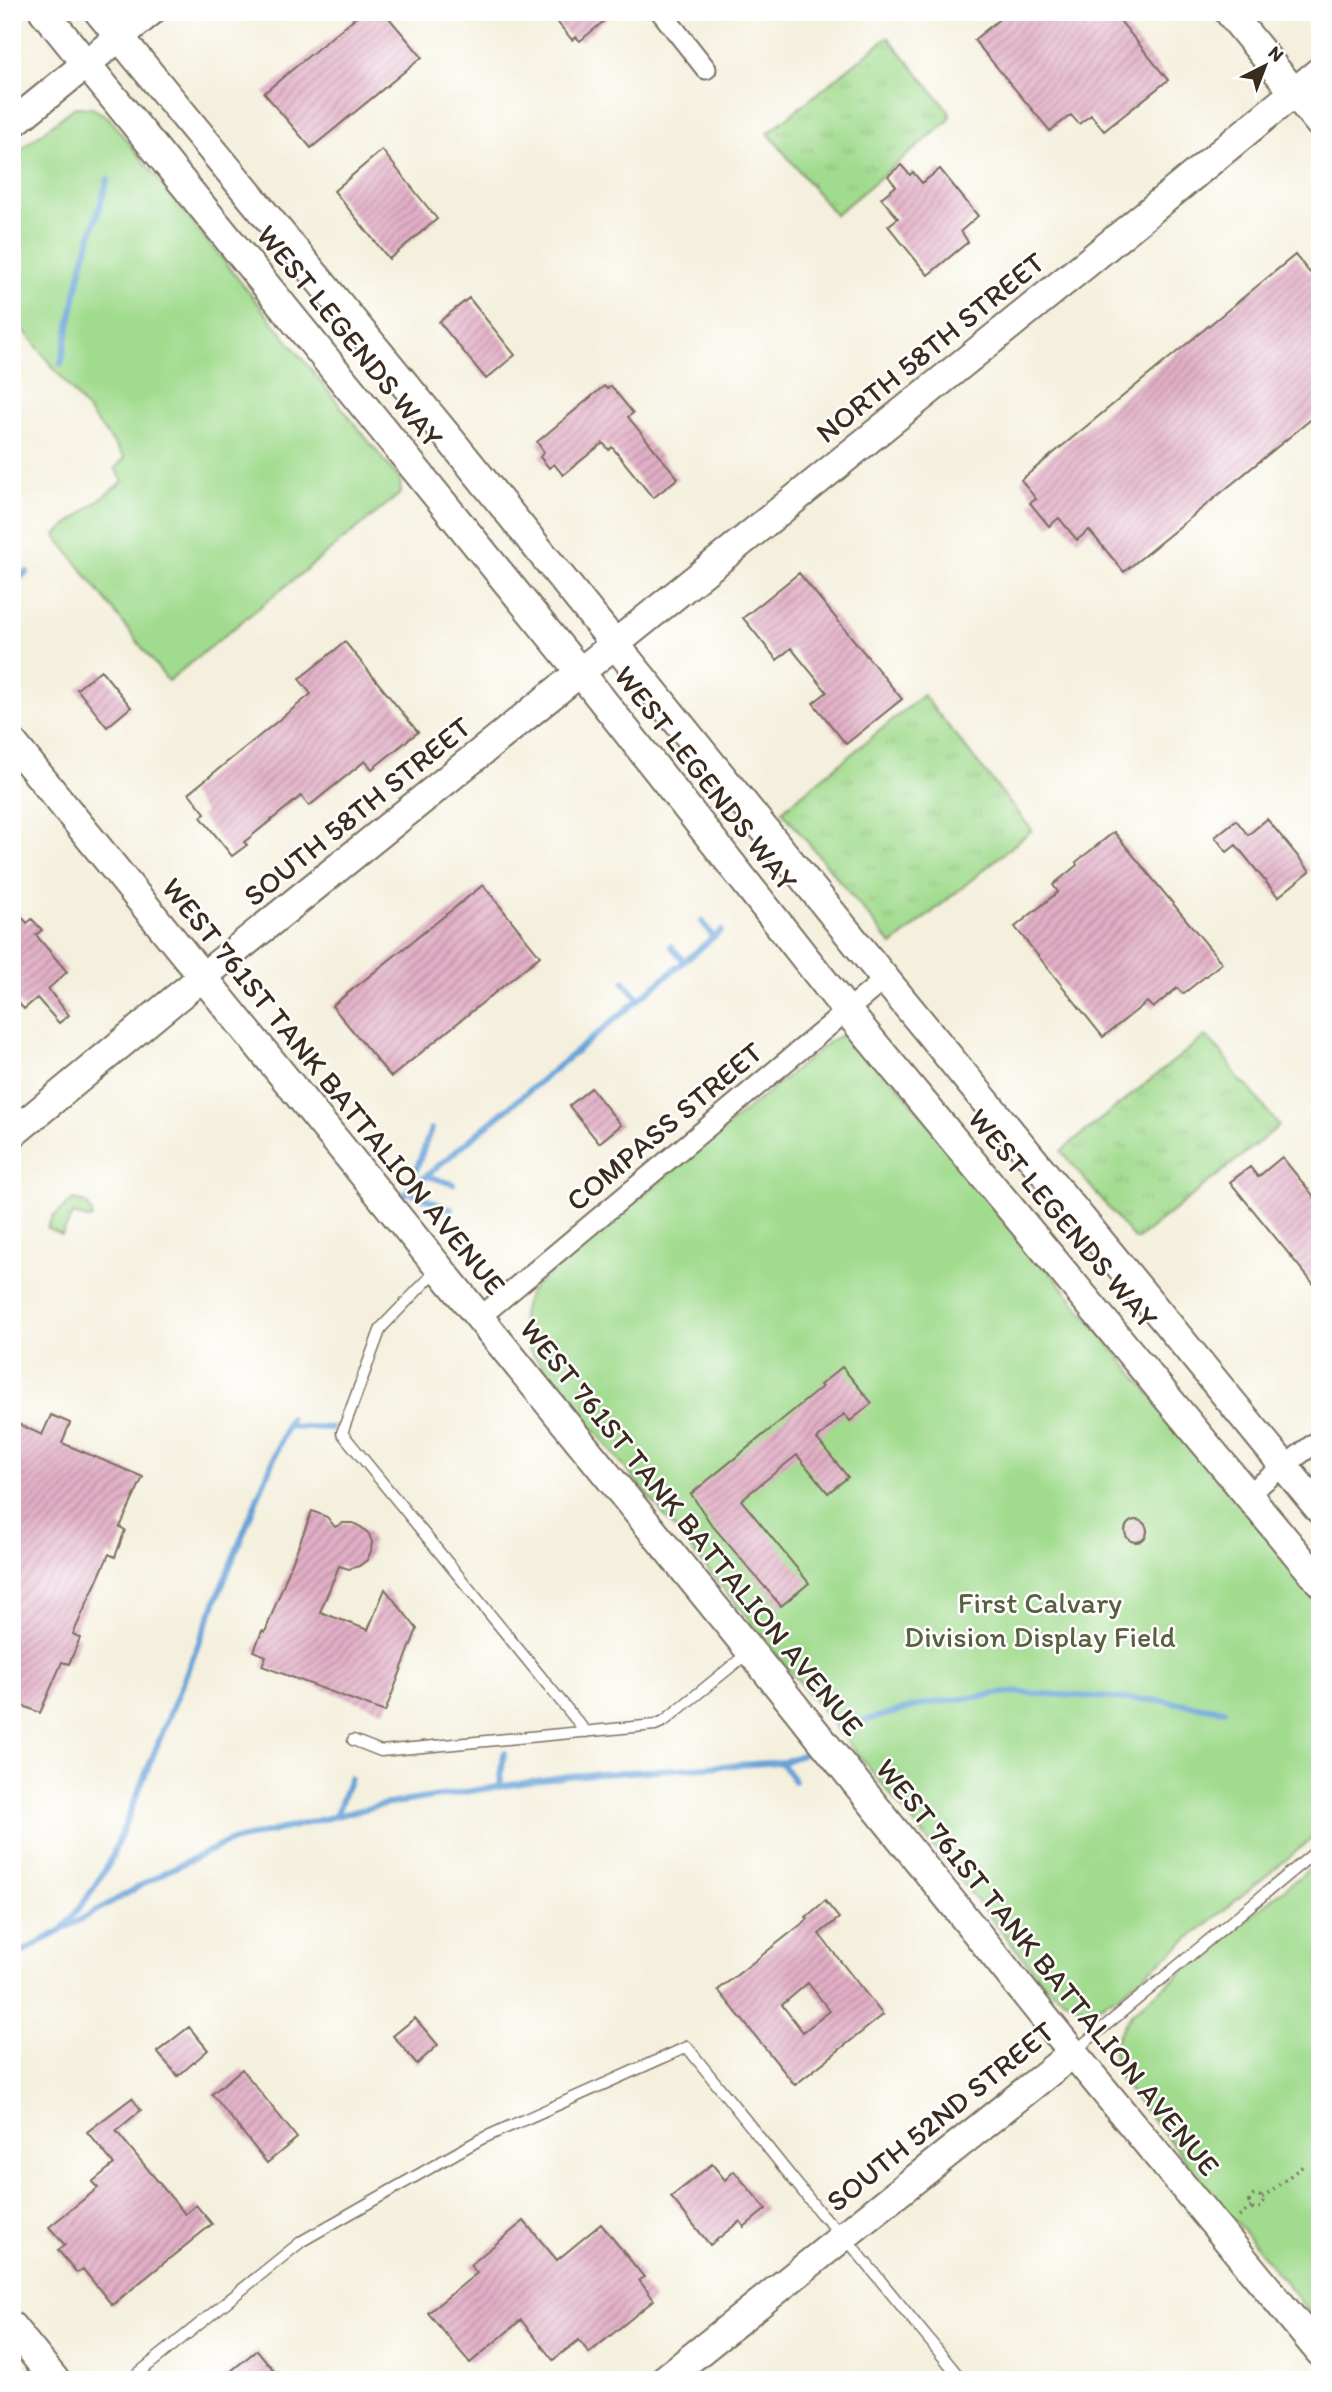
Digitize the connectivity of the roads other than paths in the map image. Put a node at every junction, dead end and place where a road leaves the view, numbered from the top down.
1 (44, 12) edge
2 (99, 12) edge
3 (150, 12) edge
4 (661, 12) edge
5 (1229, 12) edge
6 (119, 37) junction
7 (86, 64) junction
8 (706, 69) dead end
9 (1320, 71) edge
10 (1294, 92) junction
11 (12, 124) edge
12 (1320, 124) edge
13 (615, 644) junction
14 (580, 672) junction
15 (12, 742) edge
16 (203, 978) junction
17 (885, 979) junction
18 (847, 1011) junction
19 (12, 1134) edge
20 (439, 1268) junction
21 (480, 1317) junction
22 (1320, 1439) edge
23 (1284, 1468) junction
24 (1248, 1493) junction
25 (1320, 1510) edge
26 (1320, 1582) edge
27 (751, 1651) junction
28 (586, 1732) junction
29 (353, 1740) dead end
30 (1320, 1848) edge
31 (1073, 2053) junction
32 (844, 2236) junction
33 (12, 2327) edge
34 (1320, 2352) edge
35 (677, 2373) edge
36 (55, 2380) edge
37 (130, 2380) edge
38 (962, 2380) edge

1 - 7 street, WEST LEGENDS WAY
2 - 6 street, WEST LEGENDS WAY
3 - 6 street
4 - 8 street
5 - 10 street
6 - 7 street
6 - 13 street, WEST LEGENDS WAY
7 - 11 street
7 - 14 street, WEST LEGENDS WAY
9 - 10 street, NORTH 58TH STREET
10 - 12 street
10 - 13 street, NORTH 58TH STREET
13 - 14 street, NORTH 58TH STREET
13 - 17 street, WEST LEGENDS WAY
14 - 16 street, SOUTH 58TH STREET
14 - 18 street, WEST LEGENDS WAY
15 - 16 street, WEST 761ST TANK BATTALION AVENUE
16 - 19 street, SOUTH 58TH STREET
16 - 20 street, WEST 761ST TANK BATTALION AVENUE
17 - 18 street, COMPASS STREET
17 - 23 street, WEST LEGENDS WAY
18 - 21 street, COMPASS STREET
18 - 24 street, WEST LEGENDS WAY
20 - 21 street, WEST 761ST TANK BATTALION AVENUE
20 - 28 lane
21 - 27 street, WEST 761ST TANK BATTALION AVENUE
22 - 23 street
23 - 24 street
23 - 25 street, WEST LEGENDS WAY
24 - 26 street, WEST LEGENDS WAY
27 - 28 lane
27 - 31 street, WEST 761ST TANK BATTALION AVENUE
28 - 29 lane
30 - 31 lane, SOUTH 52ND STREET
31 - 32 street, SOUTH 52ND STREET
31 - 34 street, WEST 761ST TANK BATTALION AVENUE
32 - 35 street, SOUTH 52ND STREET
32 - 37 lane
32 - 38 lane
33 - 36 street

